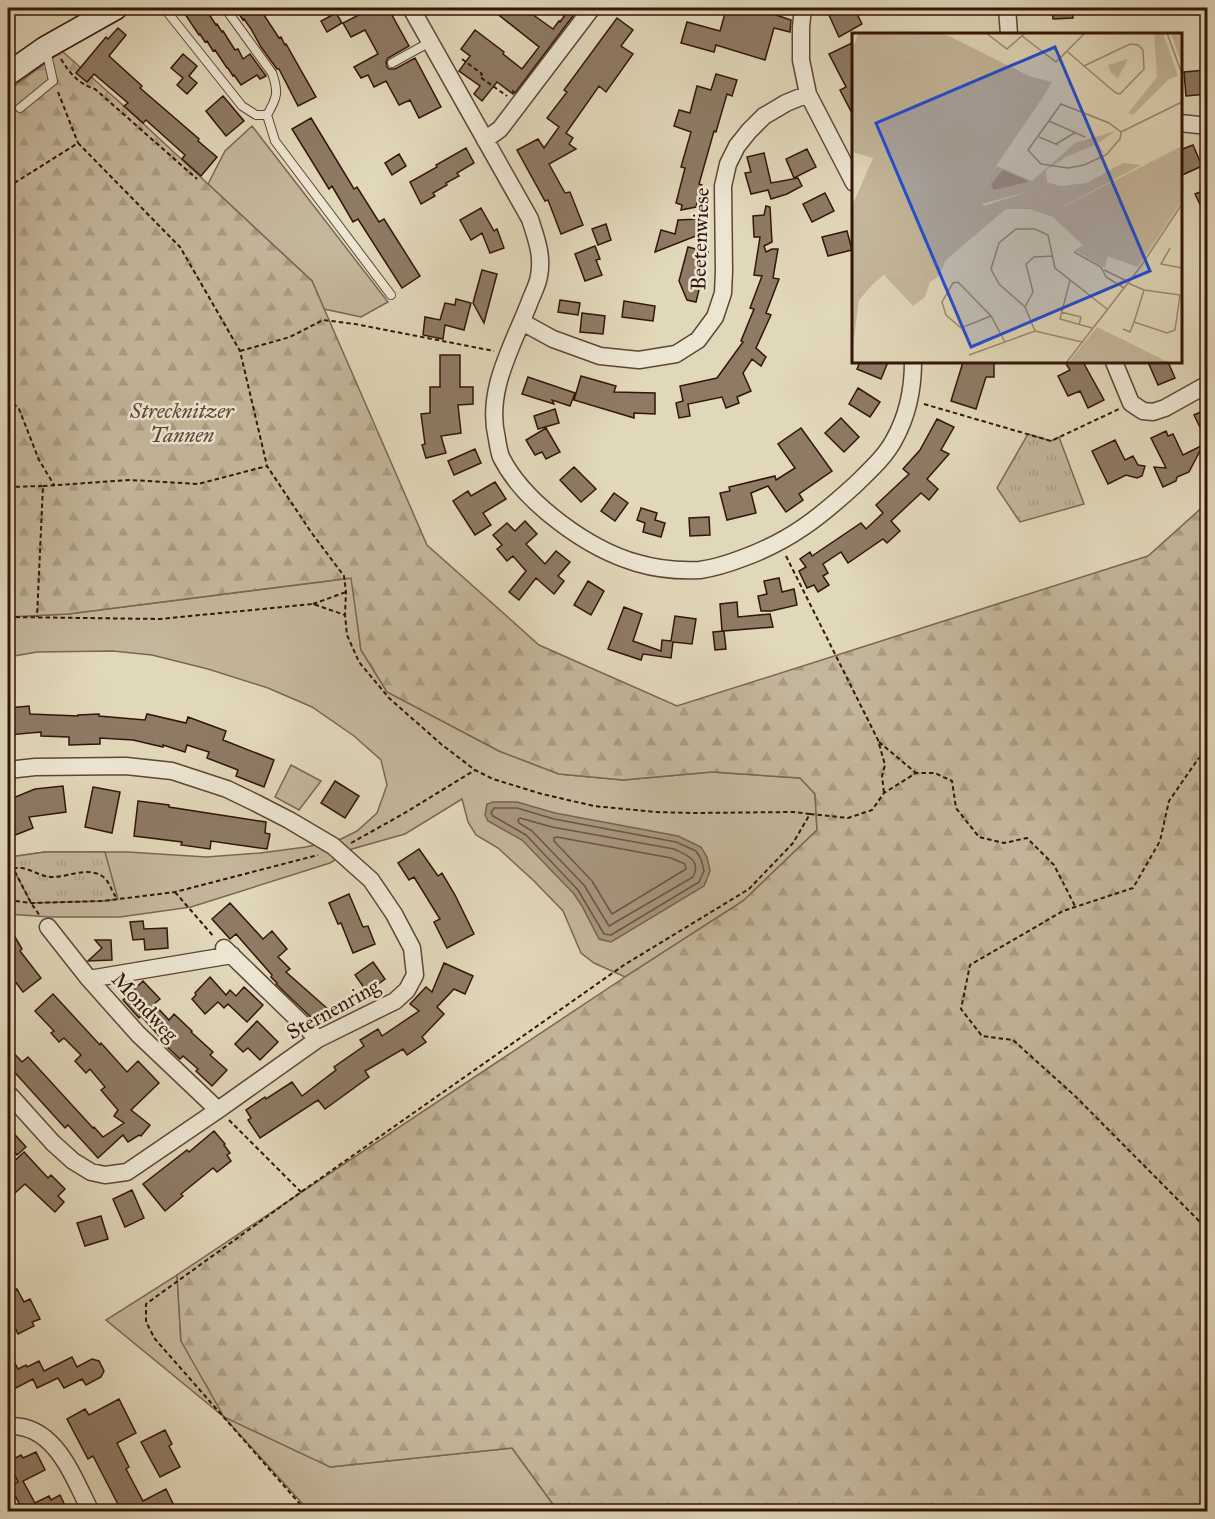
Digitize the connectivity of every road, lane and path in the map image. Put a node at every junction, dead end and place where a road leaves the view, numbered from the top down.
1 (116, 8) edge
2 (164, 8) edge
3 (225, 8) edge
4 (411, 8) edge
5 (592, 8) edge
6 (802, 8) edge
7 (1007, 8) edge
8 (1009, 33) edge
9 (430, 42) junction
10 (48, 46) junction
11 (462, 59) dead end
12 (392, 63) dead end
13 (8, 74) edge
14 (53, 81) junction
15 (808, 94) junction
16 (519, 104) junction
17 (20, 108) dead end
18 (267, 115) junction
19 (1182, 123) edge
20 (1208, 126) edge
21 (485, 140) junction
22 (78, 143) junction
23 (197, 179) dead end
24 (852, 179) edge
25 (8, 187) edge
26 (391, 294) dead end
27 (522, 322) junction
28 (240, 351) junction
29 (508, 354) junction
30 (913, 363) edge
31 (1115, 363) edge
32 (1208, 384) edge
33 (8, 398) edge
34 (910, 400) junction
35 (1137, 407) junction
36 (267, 466) junction
37 (54, 485) junction
38 (43, 486) junction
39 (8, 487) edge
40 (780, 543) junction
41 (346, 592) junction
42 (313, 604) junction
43 (345, 615) junction
44 (8, 617) edge
45 (37, 617) junction
46 (878, 740) junction
47 (1208, 753) edge
48 (8, 770) edge
49 (475, 770) junction
50 (916, 773) junction
51 (884, 793) junction
52 (810, 814) junction
53 (337, 850) junction
54 (8, 858) edge
55 (13, 868) junction
56 (175, 892) junction
57 (8, 900) edge
58 (117, 900) junction
59 (31, 903) junction
60 (1075, 906) junction
61 (48, 927) dead end
62 (227, 951) junction
63 (89, 979) junction
64 (318, 1039) junction
65 (8, 1093) edge
66 (218, 1110) junction
67 (301, 1192) junction
68 (1208, 1230) edge
69 (8, 1426) edge
70 (91, 1512) edge
71 (307, 1512) edge

1 - 10 main road
2 - 18 lane
3 - 18 lane
4 - 9 street
5 - 16 street
6 - 15 street
7 - 8 street
9 - 12 lane
9 - 21 street
10 - 13 main road
10 - 14 lane
10 - 23 path
11 - 16 path
14 - 17 lane
14 - 22 path
15 - 24 street
15 - 27 street, Beetenwiese
16 - 21 street
18 - 26 lane
19 - 20 street
21 - 27 street
22 - 25 path
22 - 28 path
27 - 29 street
28 - 29 path
28 - 36 path
29 - 40 street
30 - 34 street
31 - 35 street
32 - 35 street
33 - 37 path
34 - 35 path
34 - 40 street
36 - 37 path
36 - 41 path
37 - 38 path
38 - 39 path
38 - 45 path
40 - 46 path
41 - 42 path
41 - 43 path
42 - 43 path
42 - 45 path
43 - 49 path
44 - 45 path
46 - 50 path
46 - 51 path
47 - 60 path
48 - 53 street, Sternenring
49 - 52 path
49 - 53 path
50 - 51 path
50 - 60 path
51 - 52 path
52 - 67 path
53 - 56 path
53 - 64 street, Sternenring
54 - 55 path
55 - 58 path
55 - 59 path
56 - 58 path
56 - 62 path
57 - 59 path
58 - 59 path
60 - 68 path
61 - 63 street, Mondweg
62 - 63 street
62 - 64 street
63 - 66 street, Mondweg
64 - 66 street, Sternenring
65 - 66 street, Sternenring
66 - 67 path
67 - 71 path
69 - 70 street

